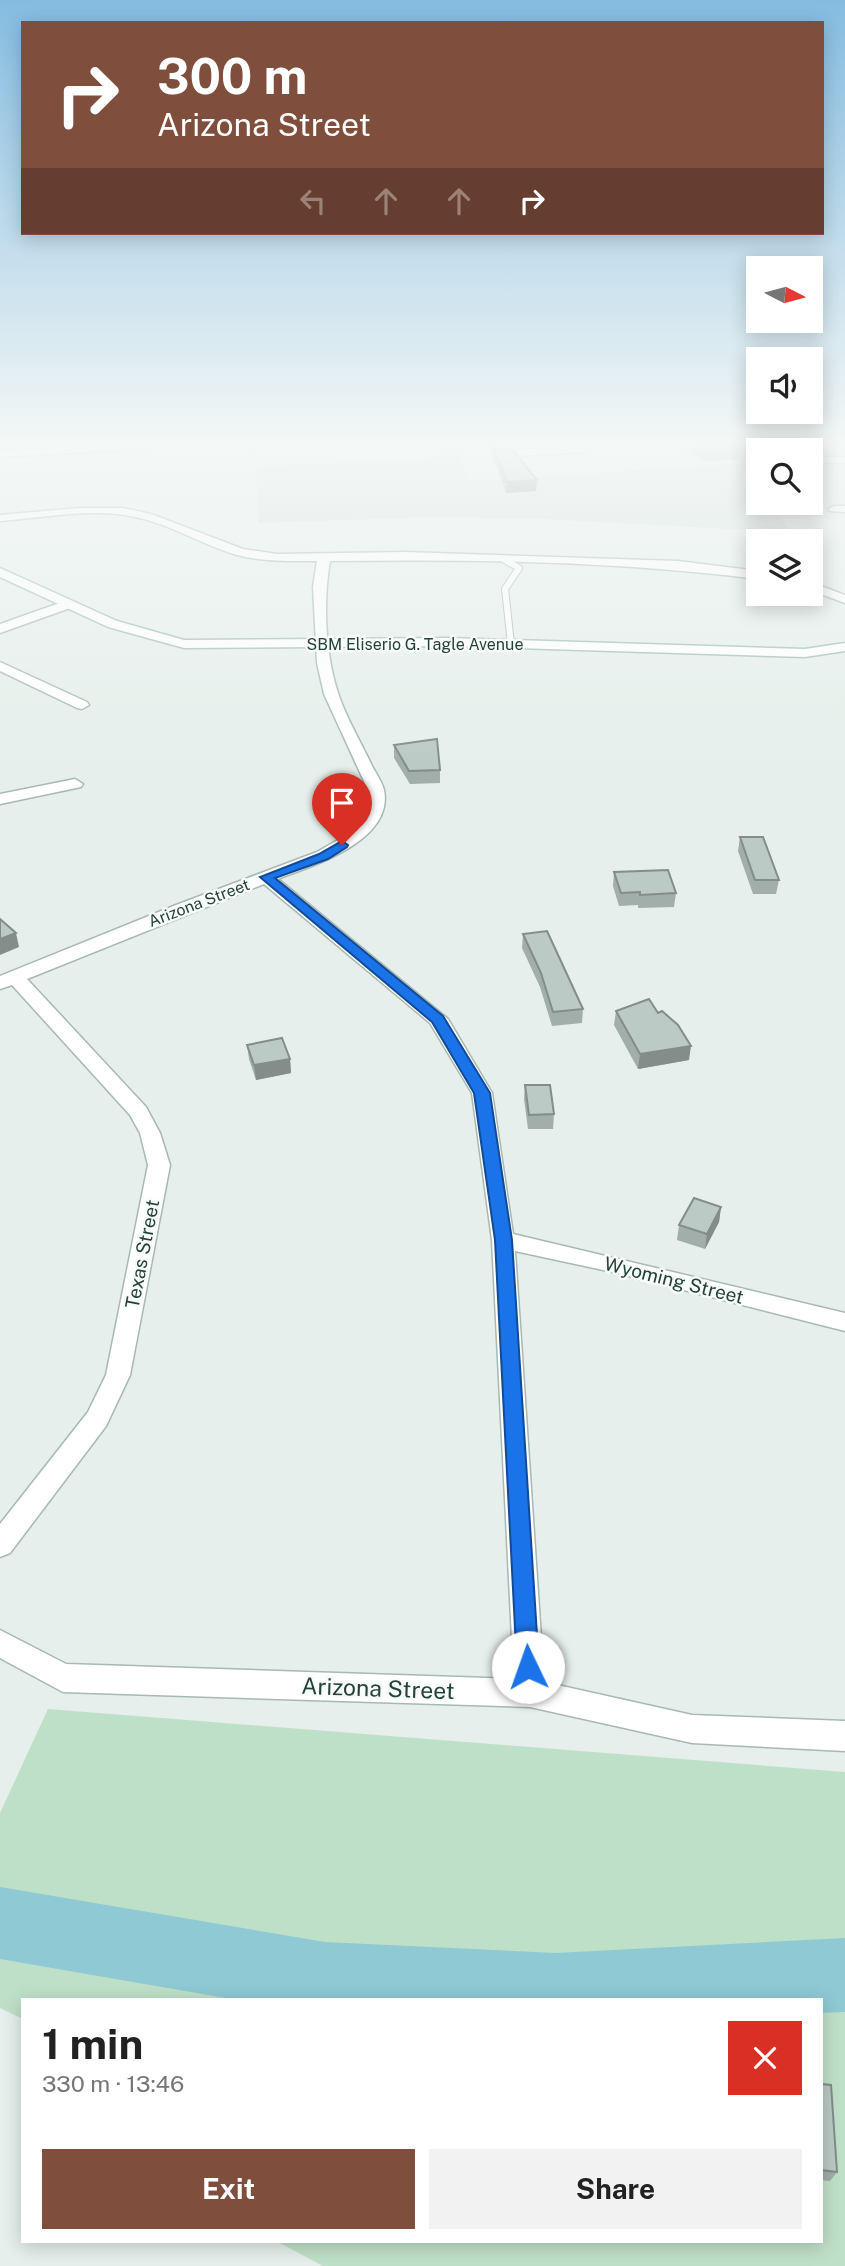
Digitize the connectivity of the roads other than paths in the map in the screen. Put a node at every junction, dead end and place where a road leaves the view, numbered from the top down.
1 (239, 552) edge
2 (324, 558) junction
3 (503, 559) junction
4 (0, 572) edge
5 (746, 574) edge
6 (823, 590) edge
7 (845, 598) edge
8 (68, 604) junction
9 (0, 629) edge
10 (511, 643) junction
11 (323, 644) junction
12 (845, 647) edge
13 (0, 666) edge
14 (82, 705) dead end
15 (75, 784) dead end
16 (0, 799) edge
17 (266, 877) junction
18 (8, 980) edge
19 (503, 1240) junction
20 (845, 1322) edge
21 (0, 1545) edge
22 (0, 1643) edge
23 (530, 1693) junction
24 (845, 1736) edge

1 - 2 street
2 - 3 street
2 - 11 street, Arizona Street
3 - 5 street
3 - 10 lane
4 - 8 street, SBM Eliserio G. Tagle Avenue
6 - 7 street
8 - 9 street
8 - 11 street, SBM Eliserio G. Tagle Avenue
10 - 11 street, SBM Eliserio G. Tagle Avenue
10 - 12 street, SBM Eliserio G. Tagle Avenue
11 - 17 street, Arizona Street
13 - 14 street
15 - 16 street
17 - 18 street, Arizona Street
17 - 19 street
18 - 21 street, Texas Street
19 - 20 street, Wyoming Street
19 - 23 street
22 - 23 street, Arizona Street
23 - 24 street, Arizona Street

